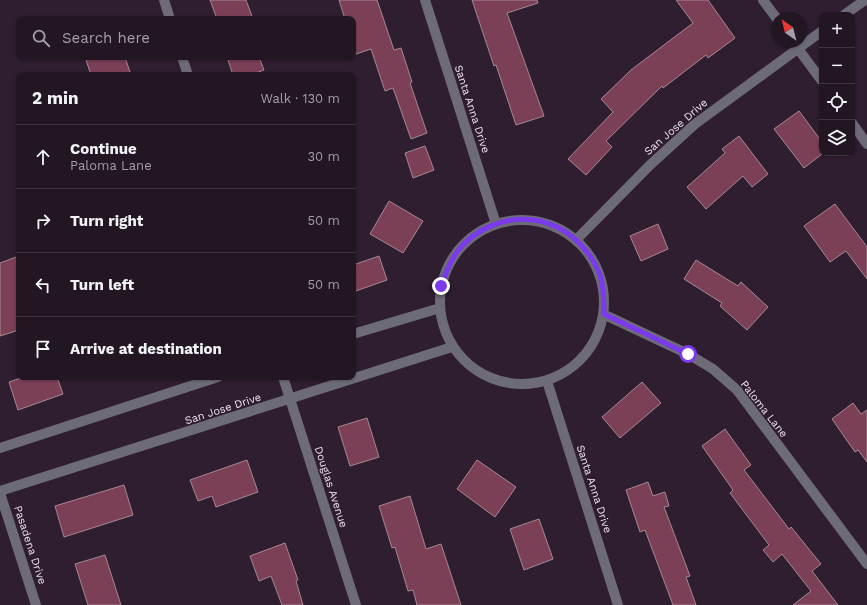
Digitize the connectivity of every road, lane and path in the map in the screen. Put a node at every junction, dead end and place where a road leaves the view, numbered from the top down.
1 (164, 0) edge
2 (425, 0) edge
3 (763, 0) edge
4 (865, 0) edge
5 (772, 12) edge
6 (848, 12) edge
7 (169, 16) edge
8 (819, 33) edge
9 (807, 39) edge
10 (792, 48) edge
11 (798, 48) edge
12 (183, 60) edge
13 (187, 72) edge
14 (819, 78) edge
15 (855, 127) edge
16 (867, 144) edge
17 (496, 224) junction
18 (576, 240) junction
19 (440, 308) junction
20 (604, 314) junction
21 (356, 333) edge
22 (452, 347) junction
23 (356, 378) edge
24 (209, 380) edge
25 (284, 380) edge
26 (351, 380) edge
27 (547, 381) junction
28 (290, 400) junction
29 (0, 448) edge
30 (0, 492) edge
31 (867, 564) edge
32 (36, 605) edge
33 (356, 605) edge
34 (618, 605) edge

1 - 7 street
2 - 17 street, Santa Anna Drive
3 - 5 street
4 - 6 street
8 - 9 street, San Jose Drive
10 - 18 street, San Jose Drive
11 - 14 street
12 - 13 street
15 - 16 street
17 - 18 street
17 - 19 street
18 - 20 street
19 - 21 street
19 - 22 street
20 - 27 street
20 - 31 street, Paloma Lane
22 - 23 street, San Jose Drive
22 - 27 street
24 - 29 street
25 - 28 street, Douglas Avenue
26 - 28 street, San Jose Drive
27 - 34 street, Santa Anna Drive
28 - 30 street, San Jose Drive
28 - 33 street, Douglas Avenue
30 - 32 street, Pasadena Drive

